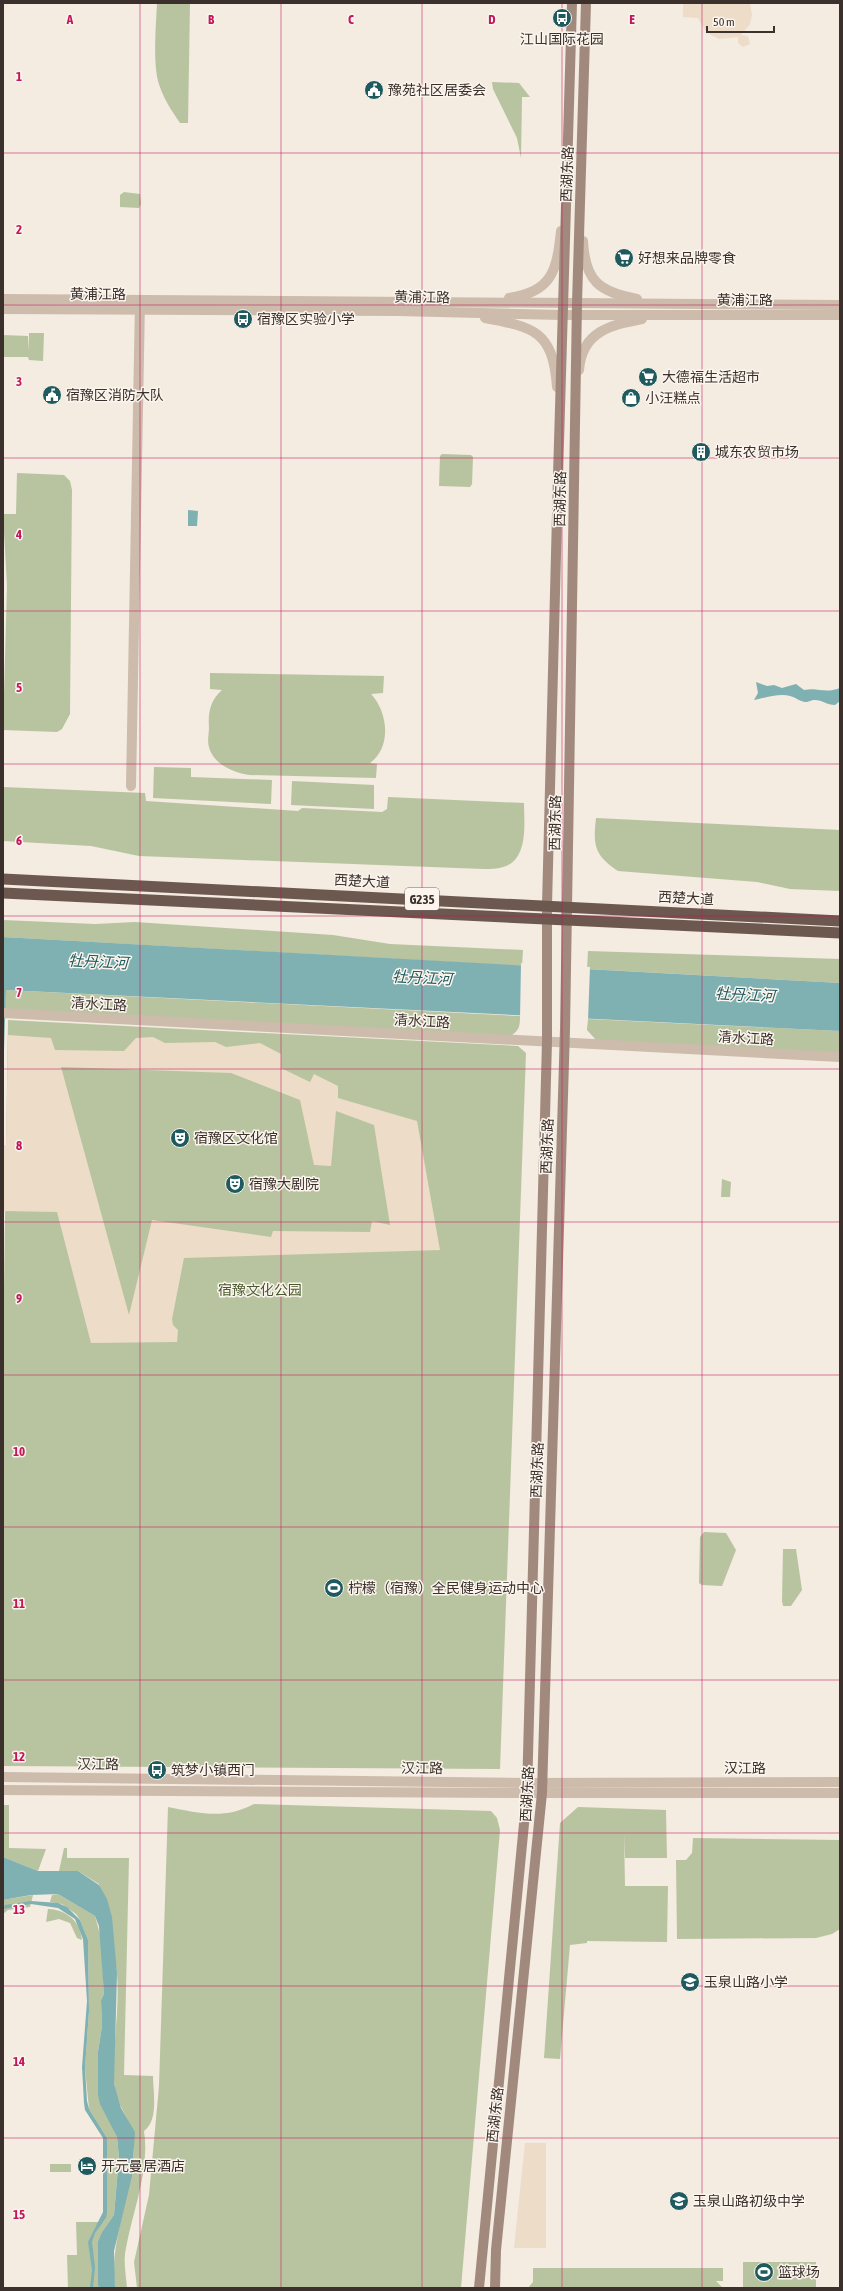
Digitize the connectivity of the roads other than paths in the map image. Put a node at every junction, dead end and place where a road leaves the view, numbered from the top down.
1 (572, 3) edge
2 (586, 3) edge
3 (566, 191) junction
4 (580, 192) junction
5 (3, 299) edge
6 (562, 303) junction
7 (577, 303) junction
8 (140, 304) junction
9 (662, 304) junction
10 (840, 306) edge
11 (455, 308) junction
12 (3, 309) edge
13 (662, 314) junction
14 (562, 315) junction
15 (577, 315) junction
16 (840, 315) edge
17 (575, 411) junction
18 (559, 412) junction
19 (132, 786) dead end
20 (3, 879) edge
21 (3, 893) edge
22 (547, 906) junction
23 (568, 906) junction
24 (547, 918) junction
25 (567, 919) junction
26 (840, 921) edge
27 (840, 933) edge
28 (6, 1013) edge
29 (547, 1041) junction
30 (564, 1042) junction
31 (840, 1057) edge
32 (3, 1777) edge
33 (840, 1782) edge
34 (527, 1783) junction
35 (542, 1783) junction
36 (3, 1790) edge
37 (840, 1793) edge
38 (526, 1794) junction
39 (542, 1794) junction
40 (479, 2288) edge
41 (495, 2288) edge

1 - 3 main road, 西湖东路
2 - 4 main road, 西湖东路
3 - 6 main road, 西湖东路
3 - 11 street
4 - 7 main road, 西湖东路
4 - 9 street
5 - 8 street, 黄浦江路
6 - 7 street, 黄浦江路
6 - 11 street, 黄浦江路
6 - 14 main road, 西湖东路
7 - 9 street, 黄浦江路
7 - 15 main road, 西湖东路
8 - 11 street, 黄浦江路
8 - 12 street, 黄浦江路
8 - 19 street
9 - 10 street, 黄浦江路
11 - 14 street, 黄浦江路
11 - 18 street
13 - 15 street, 黄浦江路
13 - 16 street, 黄浦江路
13 - 17 street
14 - 15 street, 黄浦江路
14 - 18 main road, 西湖东路
15 - 17 main road, 西湖东路
17 - 23 main road, 西湖东路
18 - 22 main road, 西湖东路
20 - 22 highway, 西楚大道 / G235
21 - 24 highway, 西楚大道 / G235
22 - 23 highway, 西楚大道 / G235
22 - 24 main road, 西湖东路
23 - 25 main road, 西湖东路
23 - 26 highway, 西楚大道 / G235
24 - 25 highway, 西楚大道 / G235
24 - 29 main road, 西湖东路
25 - 27 highway, 西楚大道 / G235
25 - 30 main road, 西湖东路
28 - 29 street, 清水江路
29 - 30 street, 清水江路
29 - 34 main road, 西湖东路
30 - 31 street, 清水江路
30 - 35 main road, 西湖东路
32 - 34 street, 汉江路
33 - 35 street, 汉江路
34 - 35 street, 汉江路
34 - 38 main road, 西湖东路
35 - 39 main road, 西湖东路
36 - 38 street, 汉江路
37 - 39 street, 汉江路
38 - 39 street, 汉江路
38 - 40 main road, 西湖东路
39 - 41 main road, 西湖东路

